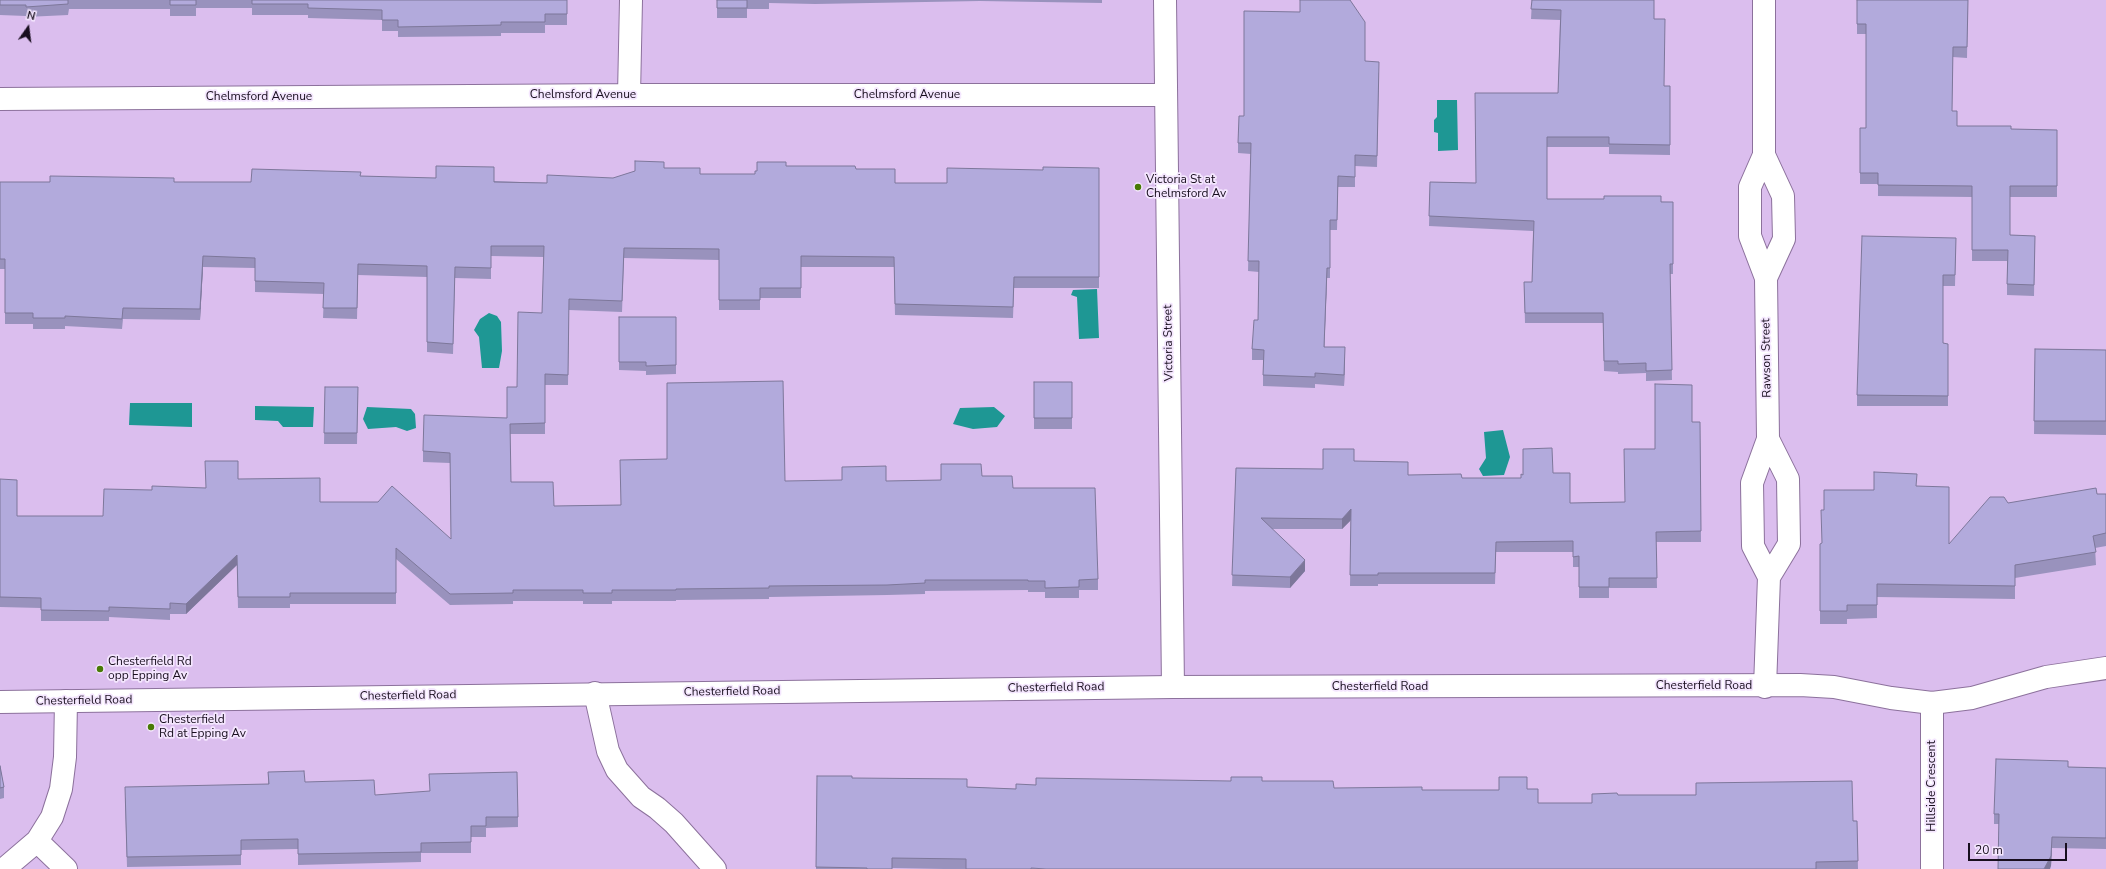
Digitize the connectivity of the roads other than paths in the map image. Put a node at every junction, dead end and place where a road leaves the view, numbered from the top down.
1 (631, 0) edge
2 (1165, 0) edge
3 (1764, 0) edge
4 (629, 95) junction
5 (1165, 96) junction
6 (0, 99) edge
7 (1764, 155) junction
8 (1766, 278) junction
9 (1768, 439) junction
10 (1769, 577) junction
11 (2106, 668) edge
12 (1173, 687) junction
13 (1765, 687) junction
14 (595, 693) junction
15 (66, 701) junction
16 (0, 702) edge
17 (1932, 703) junction
18 (37, 841) junction
19 (4, 869) edge
20 (66, 869) edge
21 (715, 869) edge
22 (1932, 869) edge

1 - 4 street
2 - 5 street, Victoria Street
3 - 7 street, Rawson Street
4 - 5 street, Chelmsford Avenue
4 - 6 street, Chelmsford Avenue
5 - 12 street, Victoria Street
7 - 8 street, Rawson Street
7 - 8 street, Rawson Street
8 - 9 street, Rawson Street
9 - 10 street, Rawson Street
9 - 10 street, Rawson Street
10 - 13 street, Rawson Street
11 - 17 street, Chesterfield Road
12 - 13 street, Chesterfield Road
12 - 14 street, Chesterfield Road
13 - 17 street, Chesterfield Road
14 - 15 street, Chesterfield Road
14 - 21 street
15 - 16 street, Chesterfield Road
15 - 18 street
17 - 22 street, Hillside Crescent
18 - 19 street
18 - 20 street

